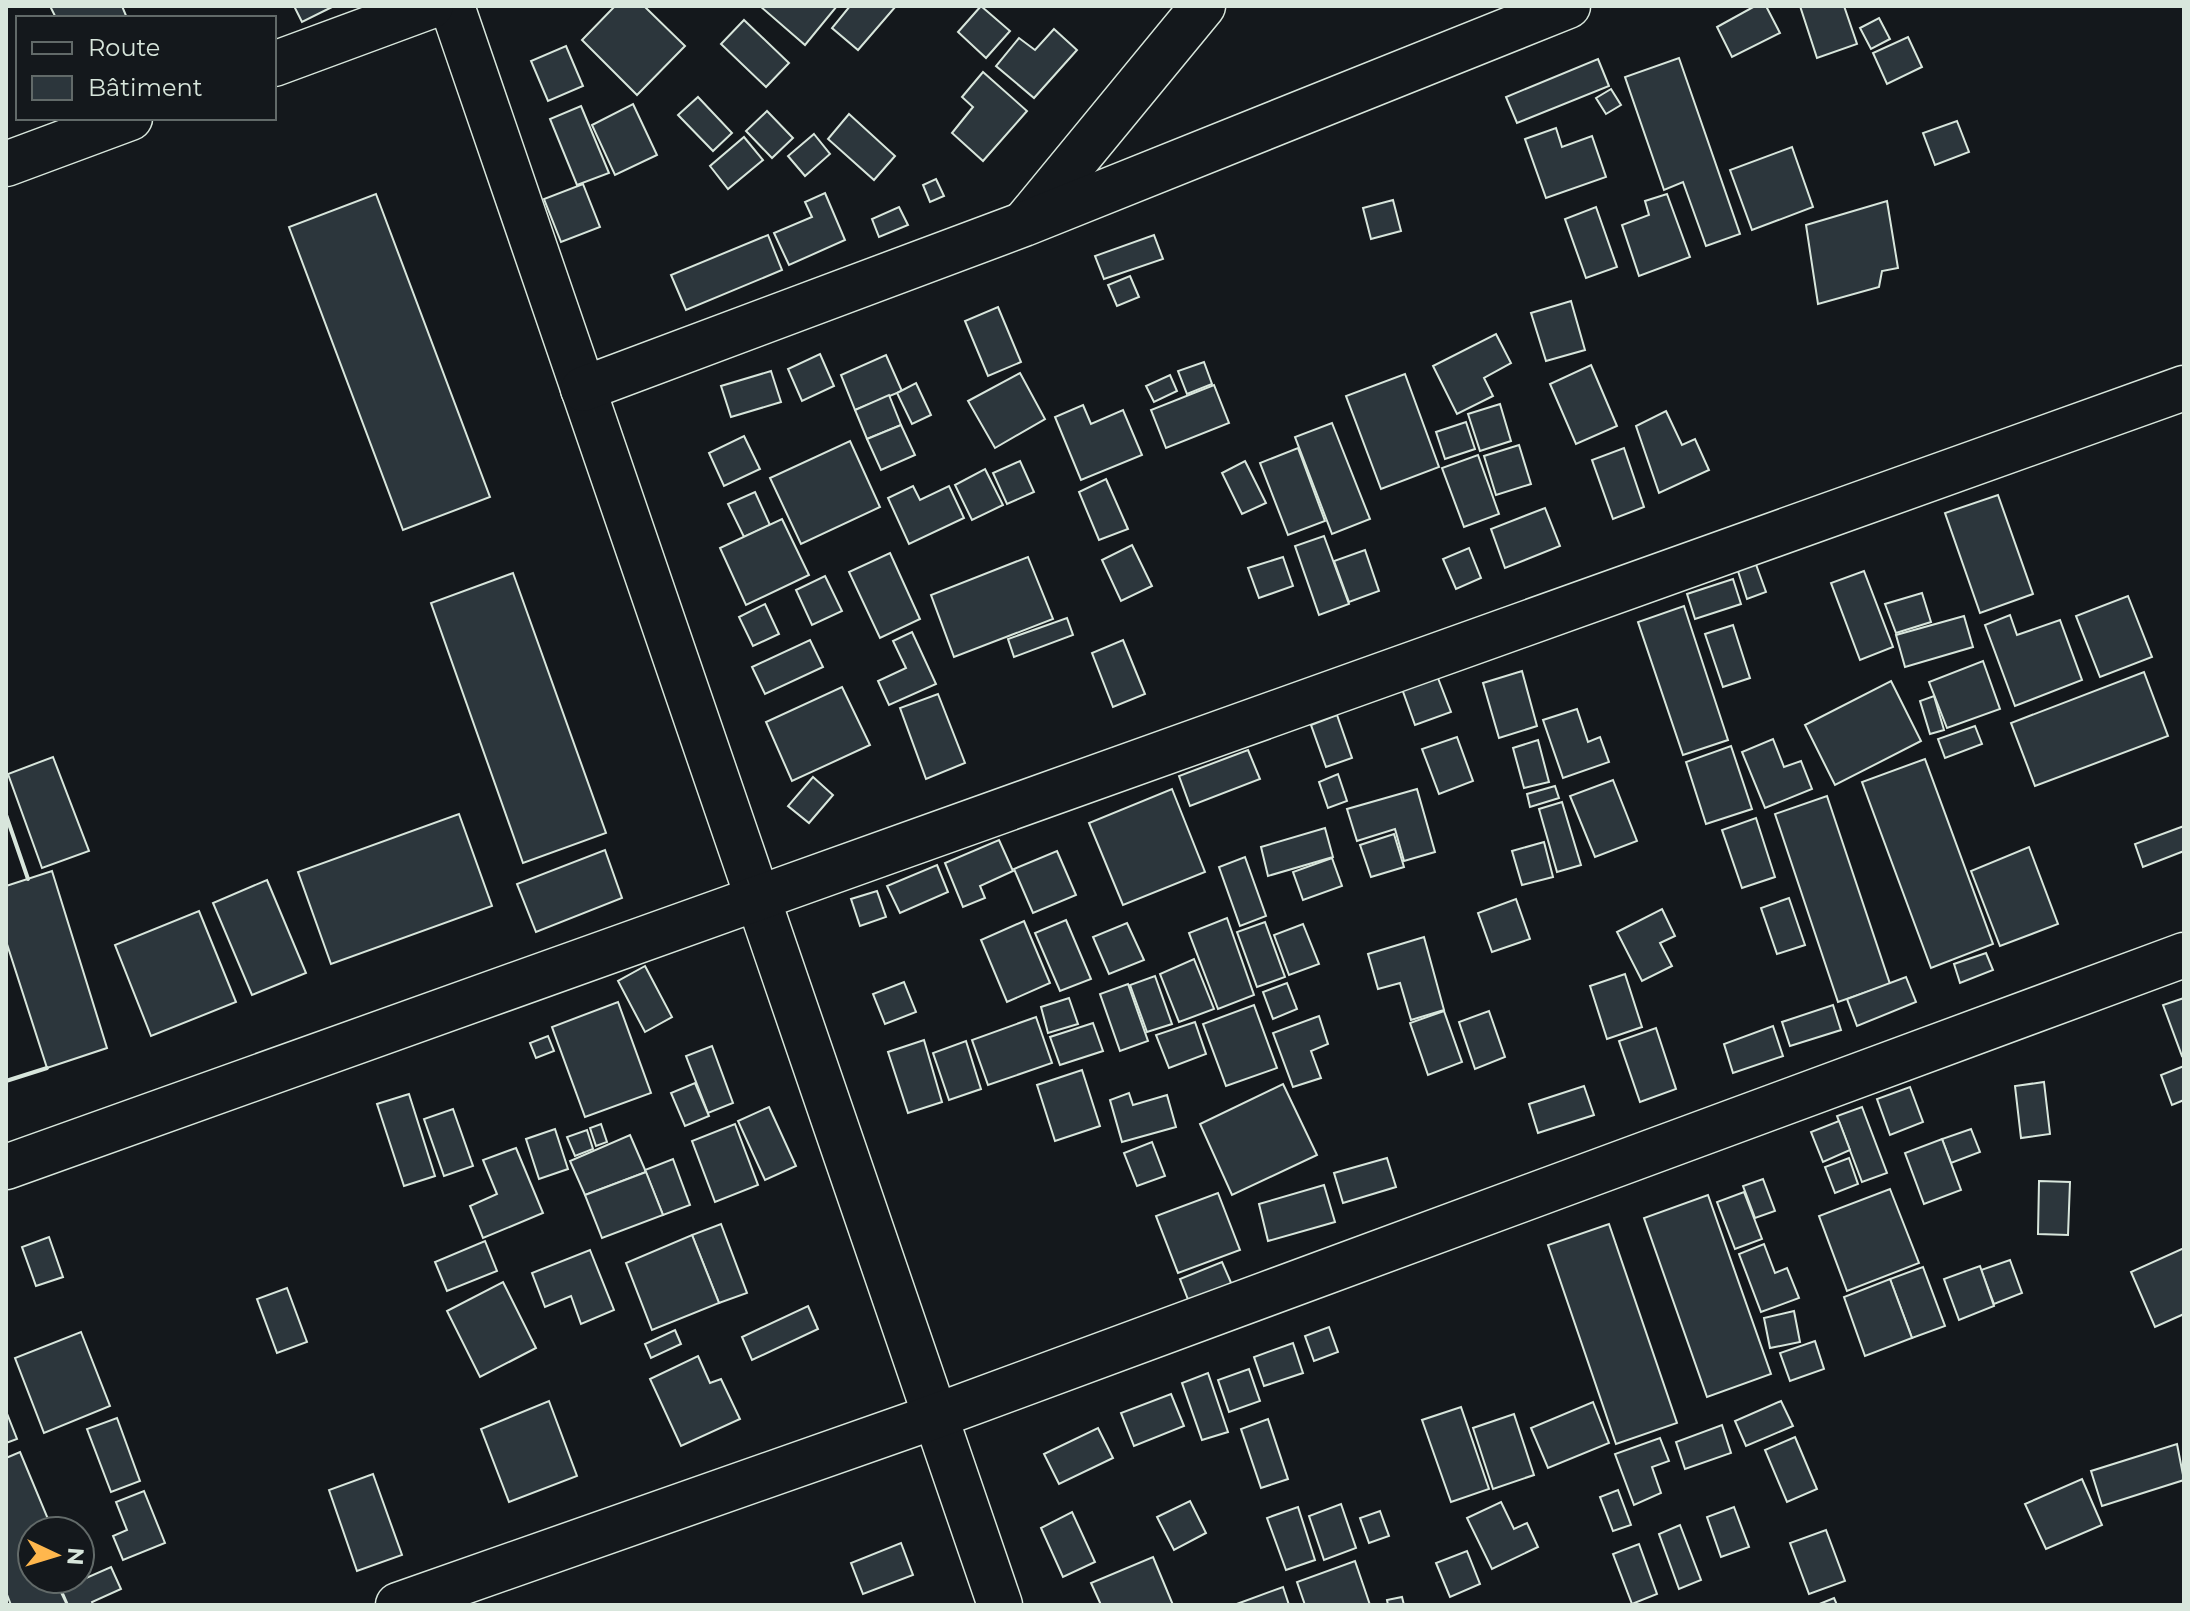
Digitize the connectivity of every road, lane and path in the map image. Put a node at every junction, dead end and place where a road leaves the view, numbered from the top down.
1 (431, 6) edge
2 (452, 6) edge
3 (1203, 6) edge
4 (1568, 6) edge
5 (276, 63) edge
6 (125, 120) edge
7 (6, 164) edge
8 (1024, 224) junction
9 (2184, 388) edge
10 (583, 389) junction
11 (758, 899) junction
12 (2184, 955) edge
13 (6, 1167) edge
14 (936, 1416) junction
15 (398, 1605) edge
16 (1000, 1605) edge

1 - 5 street
2 - 10 street
3 - 8 street
4 - 8 street
6 - 7 street
8 - 10 street
9 - 11 street
10 - 11 street
11 - 13 street
11 - 14 street
12 - 14 street
14 - 15 street
14 - 16 street

